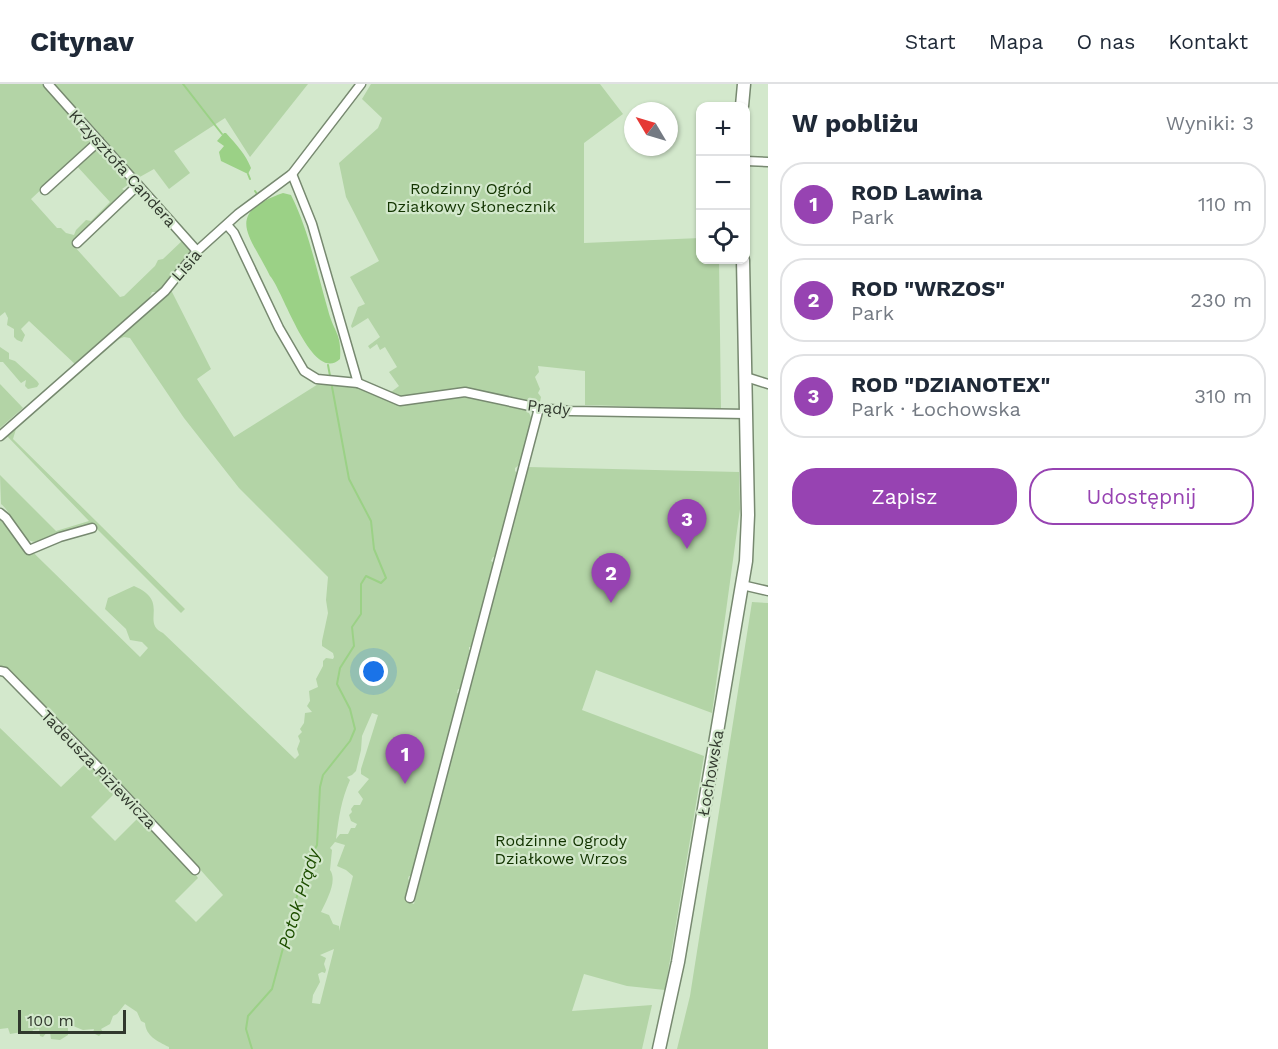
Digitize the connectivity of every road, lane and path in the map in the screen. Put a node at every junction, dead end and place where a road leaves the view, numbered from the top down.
1 (48, 84) edge
2 (361, 84) edge
3 (744, 84) edge
4 (742, 102) edge
5 (99, 141) junction
6 (750, 161) edge
7 (768, 162) edge
8 (292, 174) junction
9 (138, 185) junction
10 (45, 189) dead end
11 (227, 225) junction
12 (77, 243) dead end
13 (197, 251) junction
14 (743, 264) edge
15 (746, 377) junction
16 (358, 383) junction
17 (768, 384) edge
18 (539, 408) junction
19 (746, 414) junction
20 (0, 436) edge
21 (0, 508) edge
22 (3, 516) edge
23 (92, 528) dead end
24 (742, 585) junction
25 (768, 591) edge
26 (0, 671) edge
27 (195, 870) dead end
28 (410, 898) dead end
29 (659, 1049) edge

1 - 5 street, Krzysztofa Candera
2 - 8 street, Lisia
3 - 4 main road
5 - 9 street, Krzysztofa Candera
5 - 10 street
6 - 7 street
8 - 11 street, Lisia
8 - 16 street
9 - 12 street
9 - 13 street, Krzysztofa Candera
11 - 13 street, Lisia
11 - 16 street, Prądy
13 - 20 street, Lisia
14 - 15 main road, Łochowska
15 - 17 street
15 - 19 main road, Łochowska
16 - 18 street, Prądy
18 - 19 street, Prądy
18 - 28 street
19 - 24 main road, Łochowska
21 - 22 street
22 - 23 street
24 - 25 street
24 - 29 main road, Łochowska
26 - 27 street, Tadeusza Piziewicza

